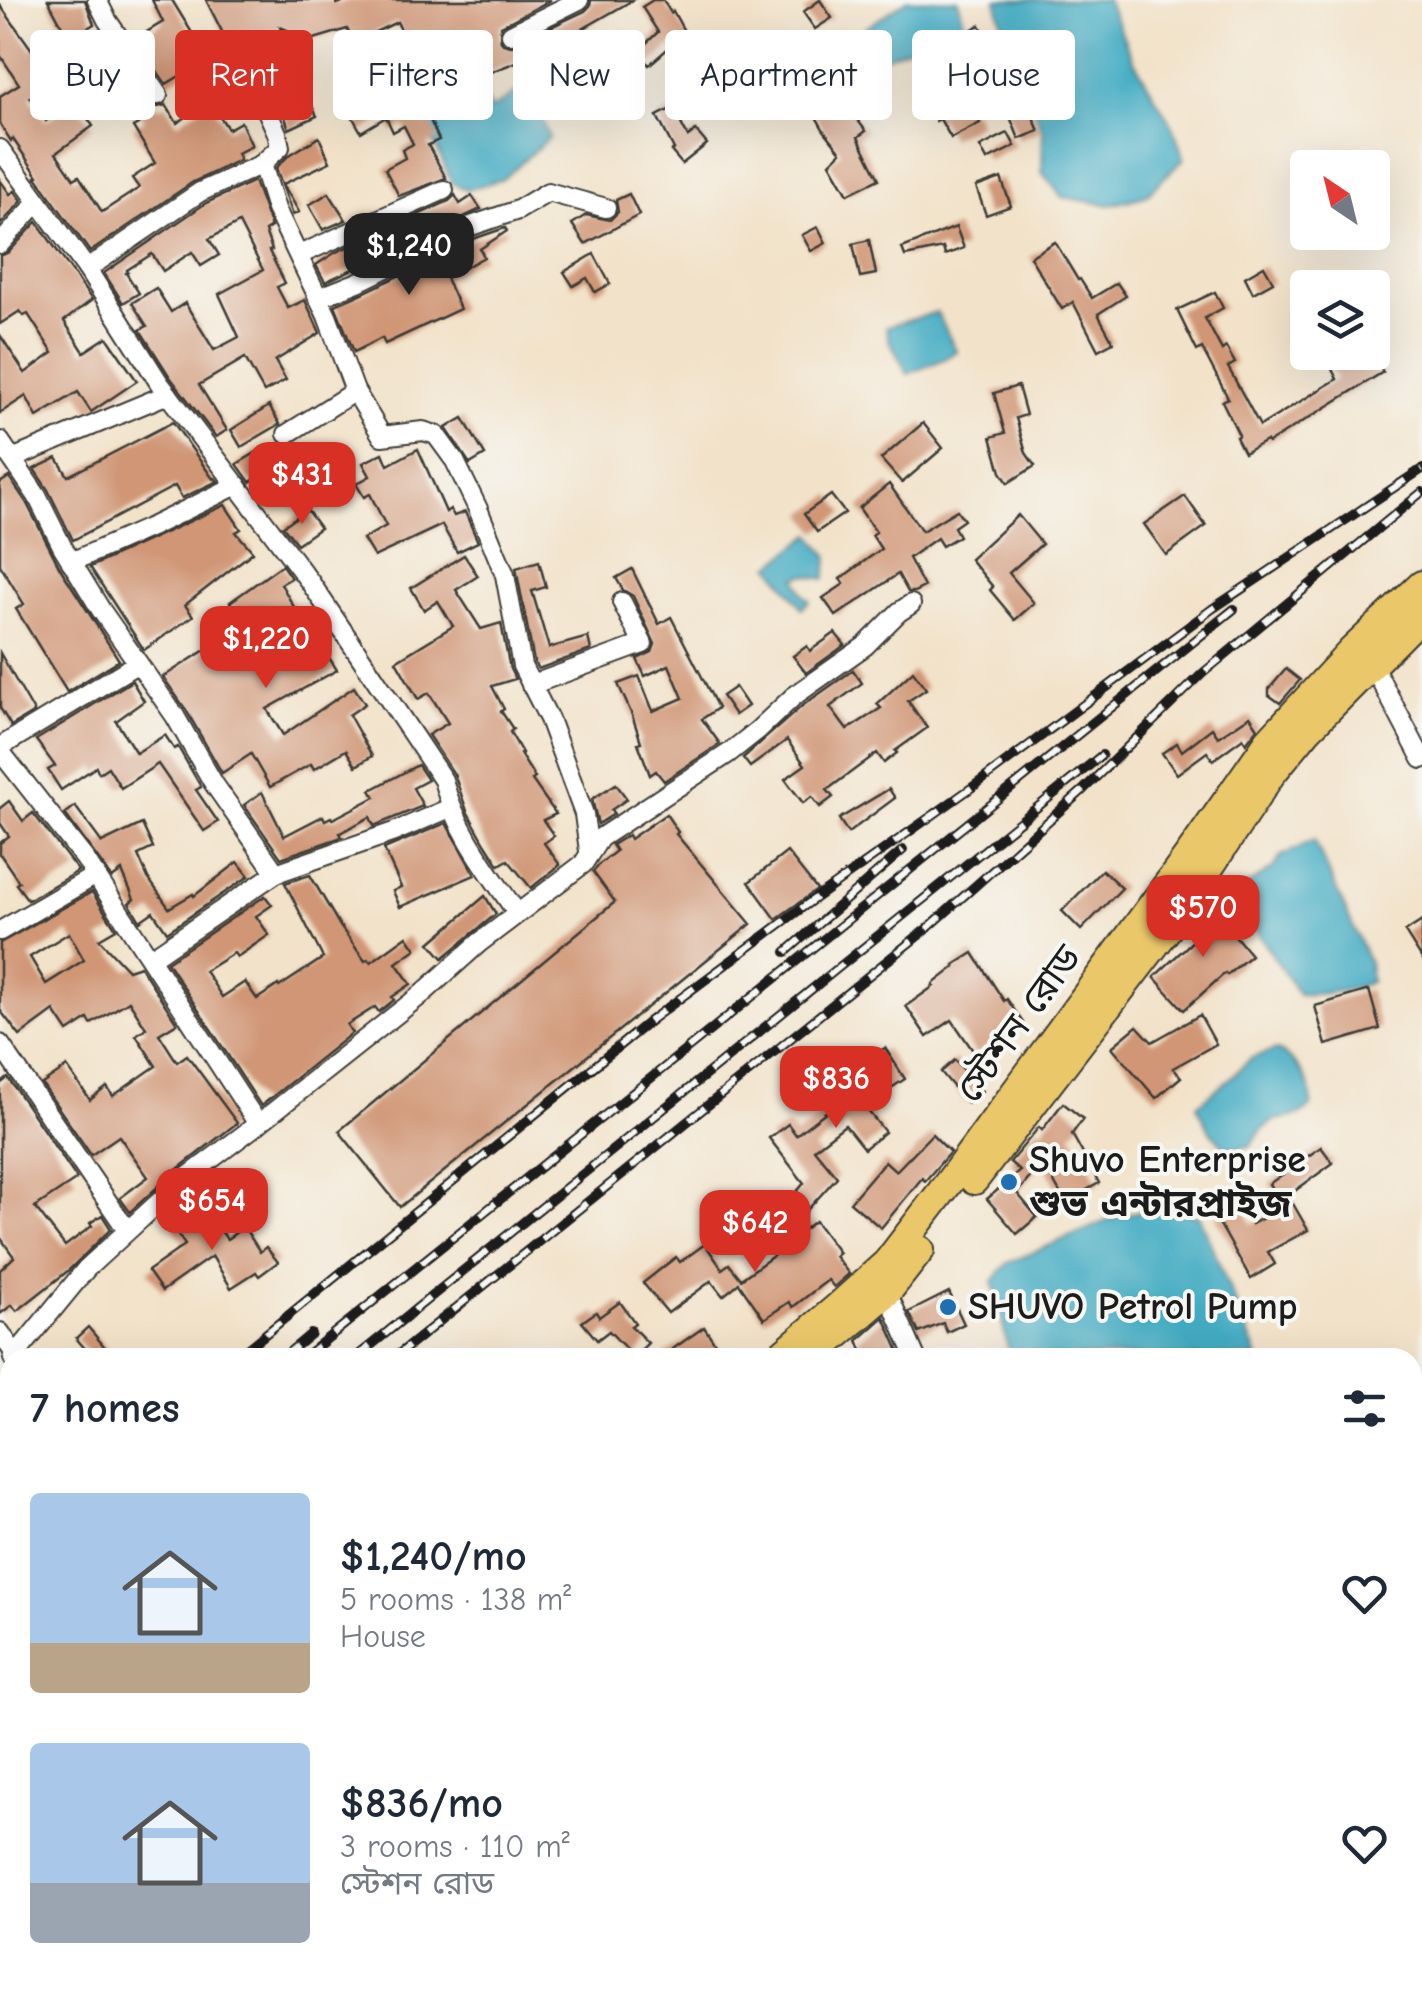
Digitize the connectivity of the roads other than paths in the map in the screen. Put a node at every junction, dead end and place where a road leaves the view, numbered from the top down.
1 (97, 0) edge
2 (579, 0) edge
3 (511, 34) dead end
4 (158, 95) dead end
5 (271, 120) edge
6 (0, 149) edge
7 (262, 164) junction
8 (444, 190) dead end
9 (38, 202) junction
10 (606, 208) dead end
11 (0, 244) edge
12 (299, 255) junction
13 (87, 269) junction
14 (318, 298) junction
15 (355, 391) junction
16 (168, 394) junction
17 (287, 434) dead end
18 (0, 441) edge
19 (12, 459) junction
20 (237, 485) junction
21 (71, 562) junction
22 (1422, 585) edge
23 (622, 602) dead end
24 (911, 604) dead end
25 (1422, 614) edge
26 (138, 663) junction
27 (1372, 664) junction
28 (531, 685) junction
29 (0, 749) edge
30 (1422, 759) edge
31 (450, 808) junction
32 (589, 851) junction
33 (276, 873) junction
34 (96, 875) junction
35 (517, 913) junction
36 (0, 931) edge
37 (151, 958) junction
38 (0, 1044) edge
39 (258, 1124) junction
40 (128, 1230) junction
41 (887, 1292) junction
42 (21, 1348) edge
43 (790, 1348) edge
44 (822, 1348) edge
45 (912, 1348) edge

1 - 4 street
2 - 3 street
5 - 7 street
6 - 9 street
7 - 12 street
7 - 13 street
8 - 12 street
9 - 11 street
9 - 13 street
10 - 14 street
12 - 14 street
13 - 16 street
14 - 15 street
15 - 17 street
15 - 28 street
16 - 19 street
16 - 20 street
18 - 19 street
19 - 21 street
20 - 21 street
20 - 31 street
21 - 26 street
22 - 43 main road, স্টেশন রোড
23 - 28 street
24 - 32 street
25 - 27 main road, স্টেশন রোড
26 - 29 street
26 - 33 street
27 - 30 street
27 - 41 main road, স্টেশন রোড
28 - 32 street
29 - 34 street
31 - 33 street
31 - 35 street
32 - 35 street
33 - 37 street
34 - 36 street
34 - 37 street
35 - 39 street
37 - 39 street
38 - 40 street
39 - 40 street
40 - 42 street
41 - 44 main road, স্টেশন রোড
41 - 45 street

